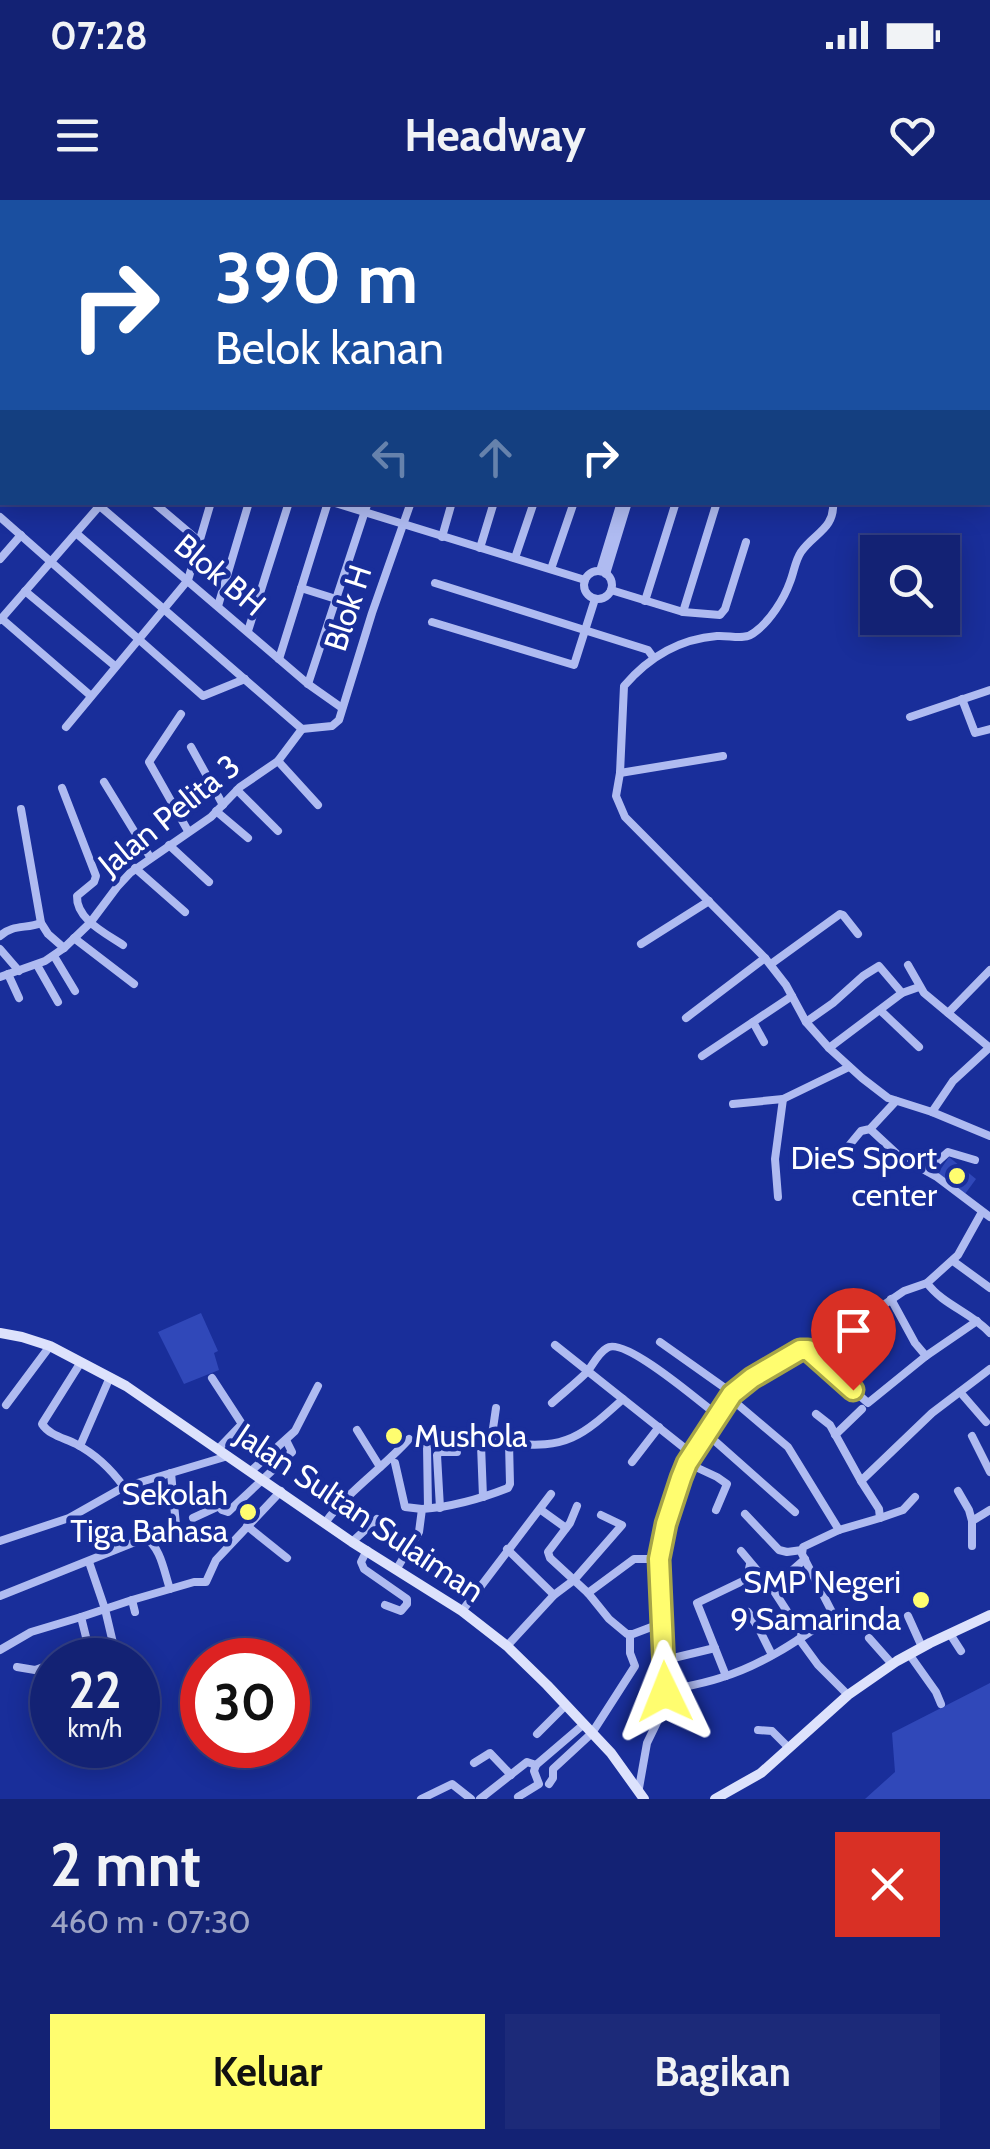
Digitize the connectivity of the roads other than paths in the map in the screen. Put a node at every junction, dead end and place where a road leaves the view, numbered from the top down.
1 (98, 505) edge
2 (100, 505) edge
3 (156, 505) edge
4 (210, 505) edge
5 (248, 505) edge
6 (288, 505) edge
7 (329, 505) edge
8 (339, 505) edge
9 (367, 505) edge
10 (409, 505) edge
11 (451, 505) edge
12 (493, 505) edge
13 (533, 505) edge
14 (573, 505) edge
15 (624, 505) edge
16 (675, 505) edge
17 (717, 505) edge
18 (833, 505) edge
19 (364, 513) junction
20 (0, 517) edge
21 (403, 525) junction
22 (76, 533) junction
23 (21, 535) junction
24 (442, 537) junction
25 (199, 541) junction
26 (746, 542) dead end
27 (480, 548) junction
28 (515, 558) junction
29 (0, 559) edge
30 (50, 562) junction
31 (551, 570) junction
32 (603, 573) junction
33 (188, 580) junction
34 (585, 580) junction
35 (435, 583) dead end
36 (301, 588) junction
37 (611, 590) junction
38 (26, 591) junction
39 (336, 599) junction
40 (595, 599) junction
41 (645, 601) junction
42 (218, 606) junction
43 (163, 609) junction
44 (683, 612) junction
45 (1, 619) edge
46 (432, 622) dead end
47 (248, 630) junction
48 (586, 630) junction
49 (138, 639) junction
50 (653, 657) junction
51 (280, 659) junction
52 (116, 666) junction
53 (245, 680) junction
54 (308, 684) junction
55 (990, 690) edge
56 (91, 696) junction
57 (962, 699) junction
58 (342, 708) junction
59 (181, 714) dead end
60 (910, 717) dead end
61 (66, 727) dead end
62 (302, 729) junction
63 (990, 729) edge
64 (190, 747) dead end
65 (723, 756) dead end
66 (278, 761) junction
67 (620, 773) junction
68 (104, 782) dead end
69 (62, 788) dead end
70 (236, 790) junction
71 (318, 805) dead end
72 (220, 808) junction
73 (22, 809) dead end
74 (278, 830) dead end
75 (188, 831) junction
76 (248, 838) dead end
77 (169, 845) junction
78 (150, 857) junction
79 (136, 868) junction
80 (209, 882) dead end
81 (709, 901) junction
82 (185, 912) dead end
83 (90, 922) junction
84 (41, 923) junction
85 (858, 934) dead end
86 (0, 936) edge
87 (74, 938) junction
88 (641, 944) dead end
89 (122, 946) dead end
90 (64, 948) junction
91 (0, 949) edge
92 (54, 956) junction
93 (768, 961) junction
94 (36, 965) junction
95 (908, 965) dead end
96 (990, 970) edge
97 (19, 971) junction
98 (3, 974) edge
99 (134, 984) dead end
100 (919, 987) junction
101 (75, 990) dead end
102 (902, 993) junction
103 (792, 996) junction
104 (19, 998) dead end
105 (58, 1002) dead end
106 (881, 1011) junction
107 (948, 1013) junction
108 (686, 1018) dead end
109 (752, 1022) junction
110 (806, 1022) junction
111 (764, 1042) dead end
112 (919, 1047) dead end
113 (990, 1047) edge
114 (830, 1048) junction
115 (702, 1056) dead end
116 (850, 1067) junction
117 (783, 1099) junction
118 (896, 1101) junction
119 (733, 1104) dead end
120 (932, 1112) junction
121 (870, 1129) junction
122 (990, 1136) edge
123 (836, 1160) dead end
124 (975, 1160) dead end
125 (928, 1171) junction
126 (778, 1197) dead end
127 (986, 1214) edge
128 (954, 1261) junction
129 (927, 1282) junction
130 (989, 1286) edge
131 (891, 1298) junction
132 (977, 1320) junction
133 (0, 1333) edge
134 (990, 1333) edge
135 (660, 1342) dead end
136 (556, 1345) dead end
137 (50, 1346) junction
138 (803, 1349) junction
139 (926, 1356) junction
140 (81, 1362) junction
141 (990, 1370) edge
142 (587, 1372) junction
143 (110, 1377) junction
144 (212, 1378) dead end
145 (318, 1386) dead end
146 (960, 1392) junction
147 (731, 1395) junction
148 (623, 1398) junction
149 (552, 1403) dead end
150 (6, 1405) dead end
151 (865, 1406) junction
152 (496, 1408) dead end
153 (816, 1414) dead end
154 (717, 1415) junction
155 (986, 1422) dead end
156 (659, 1427) junction
157 (357, 1430) dead end
158 (706, 1434) junction
159 (835, 1435) junction
160 (972, 1436) dead end
161 (409, 1439) dead end
162 (286, 1440) junction
163 (491, 1442) junction
164 (509, 1442) junction
165 (80, 1446) junction
166 (427, 1446) dead end
167 (224, 1452) junction
168 (457, 1452) dead end
169 (692, 1454) junction
170 (394, 1461) junction
171 (632, 1462) dead end
172 (687, 1463) junction
173 (380, 1467) junction
174 (112, 1469) junction
175 (252, 1471) junction
176 (990, 1472) edge
177 (171, 1473) junction
178 (102, 1477) dead end
179 (264, 1480) junction
180 (862, 1481) junction
181 (124, 1488) junction
182 (958, 1490) dead end
183 (281, 1491) junction
184 (551, 1494) dead end
185 (210, 1495) dead end
186 (483, 1497) junction
187 (915, 1497) dead end
188 (218, 1506) junction
189 (577, 1506) dead end
190 (425, 1508) junction
191 (440, 1508) junction
192 (541, 1510) junction
193 (716, 1510) dead end
194 (990, 1510) edge
195 (795, 1512) dead end
196 (745, 1514) dead end
197 (601, 1515) dead end
198 (193, 1518) dead end
199 (880, 1518) junction
200 (376, 1519) dead end
201 (972, 1521) junction
202 (325, 1523) junction
203 (176, 1525) dead end
204 (248, 1526) junction
205 (566, 1528) junction
206 (839, 1530) junction
207 (0, 1541) edge
208 (352, 1542) junction
209 (972, 1546) dead end
210 (367, 1550) junction
211 (507, 1550) junction
212 (740, 1551) dead end
213 (803, 1554) junction
214 (287, 1558) dead end
215 (659, 1559) junction
216 (89, 1562) junction
217 (750, 1564) junction
218 (396, 1570) junction
219 (574, 1580) junction
220 (772, 1588) junction
221 (170, 1589) junction
222 (588, 1593) junction
223 (554, 1595) junction
224 (0, 1596) edge
225 (132, 1600) junction
226 (384, 1605) dead end
227 (105, 1609) junction
228 (462, 1611) junction
229 (135, 1612) dead end
230 (748, 1612) dead end
231 (908, 1616) dead end
232 (990, 1616) edge
233 (81, 1617) junction
234 (662, 1623) junction
235 (950, 1634) junction
236 (630, 1635) junction
237 (85, 1638) edge
238 (112, 1638) edge
239 (801, 1638) junction
240 (869, 1638) dead end
241 (508, 1646) junction
242 (922, 1647) junction
243 (715, 1648) junction
244 (0, 1650) edge
245 (961, 1651) dead end
246 (909, 1654) junction
247 (772, 1655) junction
248 (665, 1660) junction
249 (835, 1662) dead end
250 (892, 1664) junction
251 (17, 1667) dead end
252 (30, 1669) edge
253 (825, 1673) junction
254 (726, 1676) junction
255 (665, 1692) junction
256 (848, 1696) junction
257 (566, 1704) junction
258 (941, 1704) dead end
259 (588, 1728) junction
260 (758, 1730) dead end
261 (537, 1734) dead end
262 (788, 1747) junction
263 (474, 1763) dead end
264 (536, 1764) junction
265 (511, 1775) junction
266 (550, 1784) dead end
267 (642, 1794) edge
268 (518, 1797) edge
269 (421, 1799) edge
270 (470, 1799) edge
271 (480, 1799) edge
272 (716, 1799) edge

1 - 22 street
2 - 33 street, Blok BH
3 - 25 street
4 - 25 street
5 - 42 street
6 - 47 street
7 - 36 street
8 - 19 street
9 - 19 street
10 - 21 street, Blok H
11 - 24 street
12 - 27 street
13 - 28 street
14 - 31 street
15 - 32 street
16 - 41 street
17 - 44 street
18 - 50 street
19 - 21 street
19 - 39 street
20 - 23 street
21 - 24 street
21 - 58 street, Blok H
22 - 30 street
22 - 43 street
23 - 29 street
23 - 30 street
24 - 27 street
25 - 33 street
26 - 44 street
27 - 28 street
28 - 31 street
30 - 38 street
30 - 49 street
31 - 34 street
32 - 34 street
32 - 37 street
33 - 42 street, Blok BH
33 - 43 street
34 - 40 street
35 - 48 street
36 - 39 street
36 - 51 street
37 - 40 street
37 - 41 street
38 - 45 street
38 - 52 street
39 - 54 street
40 - 48 street
41 - 44 street
42 - 47 street, Blok BH
43 - 49 street
43 - 53 street
45 - 56 street
46 - 48 street
47 - 51 street, Blok BH
48 - 50 street
49 - 52 street
49 - 53 street
50 - 67 street
51 - 54 street, Blok BH
52 - 56 street
53 - 62 street
54 - 58 street, Blok BH
55 - 57 street
56 - 61 street
57 - 60 street
57 - 63 street
58 - 62 street
59 - 75 street
62 - 66 street, Jalan Pelita 3
64 - 72 street
65 - 67 street
66 - 70 street, Jalan Pelita 3
66 - 71 street
67 - 81 street
68 - 78 street
69 - 83 street
70 - 72 street, Jalan Pelita 3
70 - 74 street
72 - 75 street, Jalan Pelita 3
72 - 76 street
73 - 84 street
75 - 77 street, Jalan Pelita 3
77 - 78 street, Jalan Pelita 3
77 - 80 street
78 - 79 street, Jalan Pelita 3
79 - 82 street
79 - 83 street, Jalan Pelita 3
81 - 88 street
81 - 93 street
83 - 87 street, Jalan Pelita 3
83 - 89 street
84 - 86 street
84 - 90 street
85 - 93 street
87 - 90 street, Jalan Pelita 3
87 - 99 street
90 - 92 street, Jalan Pelita 3
91 - 97 street
92 - 94 street, Jalan Pelita 3
92 - 101 street
93 - 103 street
93 - 108 street
94 - 97 street, Jalan Pelita 3
94 - 105 street
95 - 100 street
96 - 107 street
97 - 98 street, Jalan Pelita 3
98 - 104 street
100 - 102 street
100 - 107 street
102 - 106 street
102 - 110 street
103 - 109 street
103 - 110 street
106 - 112 street
106 - 114 street
107 - 113 street
109 - 111 street
109 - 115 street
110 - 114 street
113 - 120 street
114 - 116 street
116 - 117 street
116 - 118 street
117 - 119 street
117 - 126 street
118 - 120 street
118 - 121 street
120 - 122 street
121 - 123 street
121 - 125 street
124 - 125 street
125 - 127 street
127 - 128 street
128 - 129 street
128 - 130 street
129 - 131 street
129 - 132 street
131 - 138 street
131 - 139 street
132 - 134 street
132 - 139 street
133 - 137 main road, Jalan Sultan Sulaiman
135 - 147 street
136 - 142 street
137 - 140 main road, Jalan Sultan Sulaiman
137 - 150 street
138 - 147 street
138 - 151 street
139 - 151 street
140 - 143 main road, Jalan Sultan Sulaiman
140 - 165 street
141 - 146 street
142 - 148 street
142 - 149 street
142 - 154 street
143 - 165 street
143 - 167 main road, Jalan Sultan Sulaiman
144 - 167 street
145 - 162 street
146 - 155 street
146 - 180 street
147 - 154 street
147 - 206 street
148 - 156 street
148 - 164 street
151 - 159 street
152 - 163 street
153 - 159 street
154 - 158 street
156 - 169 street
156 - 171 street
157 - 173 street
158 - 169 street
158 - 195 street
159 - 180 street
160 - 176 street
161 - 170 street
162 - 175 street
162 - 179 street
163 - 164 street
163 - 186 street
164 - 186 street
165 - 174 street
166 - 190 street
167 - 175 main road, Jalan Sultan Sulaiman
167 - 177 street
168 - 191 street
169 - 172 street
170 - 173 street
170 - 190 street
172 - 193 street
172 - 215 street
173 - 202 street
174 - 178 street
174 - 181 street
175 - 179 main road, Jalan Sultan Sulaiman
177 - 181 street
177 - 203 street
179 - 183 main road, Jalan Sultan Sulaiman
179 - 188 street
180 - 199 street
181 - 207 street
182 - 201 street
183 - 202 main road, Jalan Sultan Sulaiman
183 - 204 street
184 - 192 street
185 - 188 street
186 - 191 street
187 - 199 street
188 - 198 street
189 - 205 street
190 - 191 street
190 - 218 street
192 - 205 street
192 - 211 street
194 - 201 street
196 - 213 street
197 - 219 street
199 - 206 street
200 - 208 street
201 - 209 street
202 - 208 main road, Jalan Sultan Sulaiman
204 - 214 street
204 - 221 street
205 - 219 street
206 - 213 street
208 - 210 main road, Jalan Sultan Sulaiman
210 - 218 main road, Jalan Sultan Sulaiman
210 - 226 street
211 - 223 street
211 - 228 street
212 - 217 street
213 - 220 street
213 - 239 street
215 - 222 street
215 - 234 street
216 - 221 street
216 - 224 street
216 - 227 street
217 - 220 street
217 - 243 street
218 - 228 main road, Jalan Sultan Sulaiman
219 - 222 street
219 - 223 street
220 - 239 street
221 - 225 street
222 - 236 street
223 - 241 street
225 - 227 street
225 - 229 street
227 - 233 street
227 - 238 street
228 - 241 main road, Jalan Sultan Sulaiman
230 - 247 street
231 - 242 street
232 - 235 main road
233 - 237 street
233 - 244 street
234 - 236 street
234 - 248 street
235 - 242 main road
235 - 245 street
236 - 259 street
239 - 247 street
239 - 253 street
240 - 250 street
241 - 257 main road, Jalan Sultan Sulaiman
242 - 246 main road
243 - 248 street
243 - 254 street
246 - 250 main road
246 - 258 street
247 - 254 street
248 - 255 street
249 - 253 street
250 - 256 main road
251 - 252 street
253 - 256 street
254 - 255 street
255 - 267 street
256 - 262 main road
257 - 259 main road, Jalan Sultan Sulaiman
257 - 261 street
259 - 264 street
259 - 266 street
259 - 267 main road, Jalan Sultan Sulaiman
260 - 262 street
262 - 272 main road
263 - 265 street
264 - 265 street
264 - 268 street
265 - 271 street
269 - 270 street

